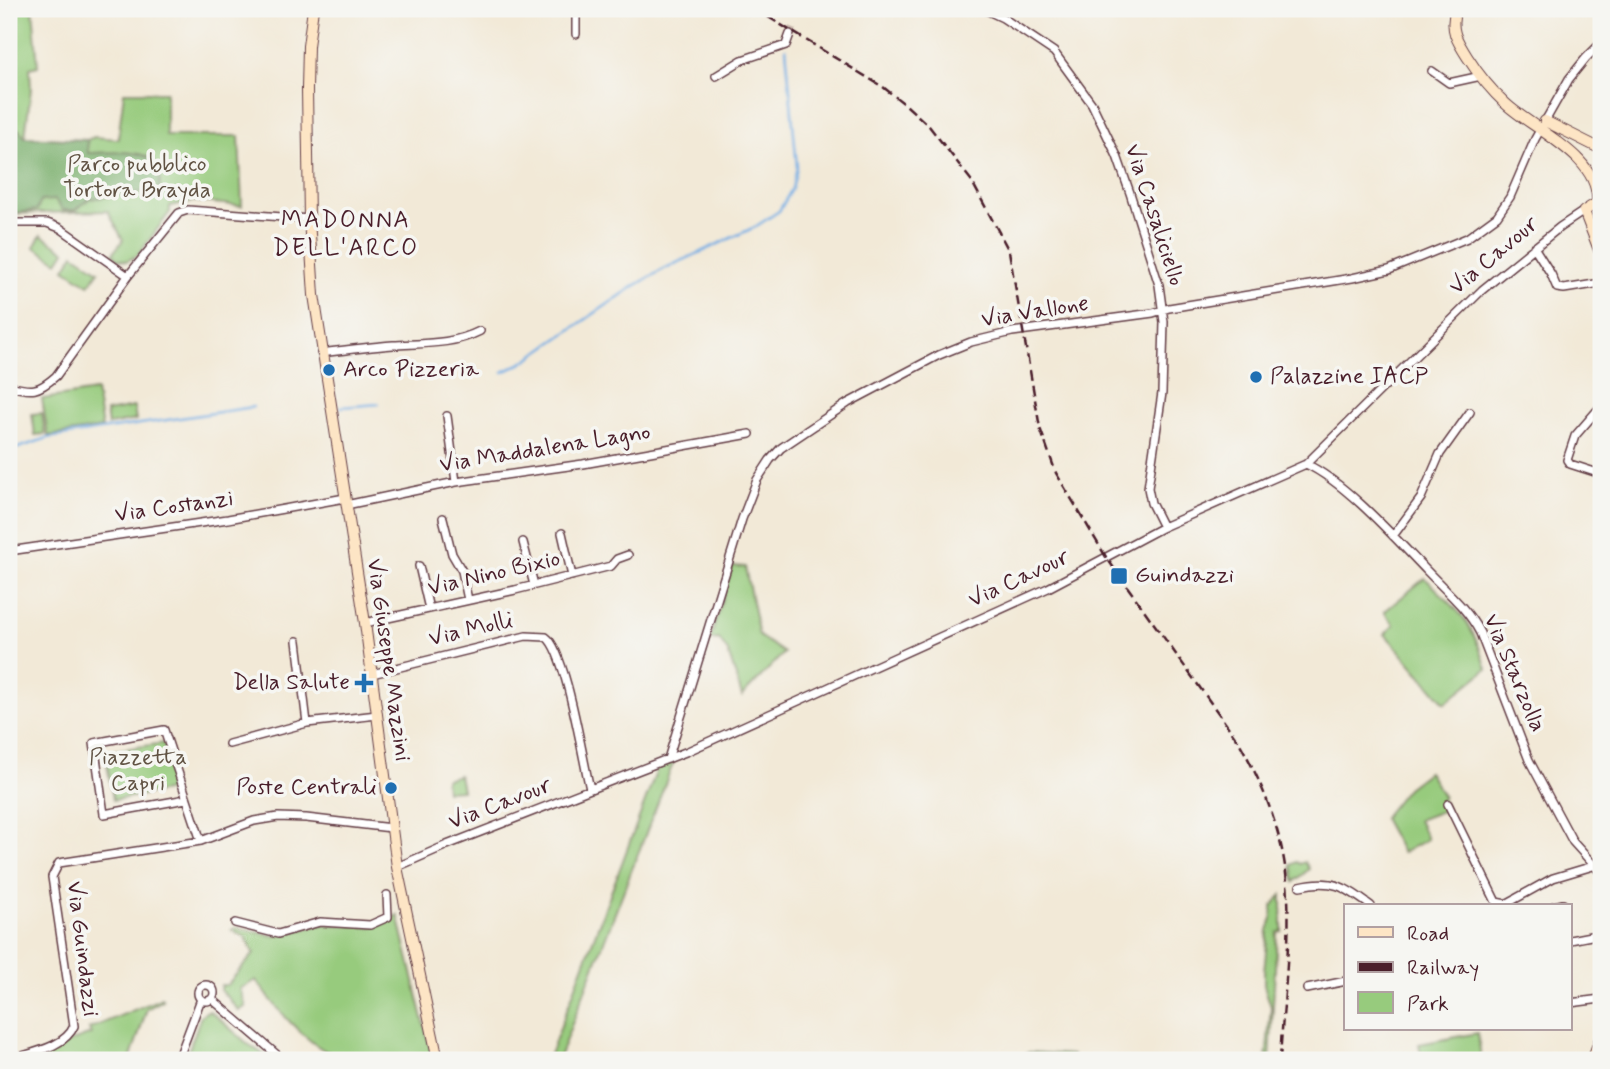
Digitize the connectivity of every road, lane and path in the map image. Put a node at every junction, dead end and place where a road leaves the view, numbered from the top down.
1 (313, 9) edge
2 (576, 9) edge
3 (984, 9) edge
4 (1456, 9) edge
5 (576, 34) dead end
6 (790, 34) tunnel mouth
7 (1601, 43) edge
8 (1432, 71) dead end
9 (716, 76) dead end
10 (1481, 76) junction
11 (1543, 125) junction
12 (1601, 149) edge
13 (1599, 202) edge
14 (1584, 211) junction
15 (309, 219) junction
16 (9, 223) edge
17 (1534, 247) junction
18 (1601, 255) edge
19 (128, 276) junction
20 (1601, 283) edge
21 (1163, 310) junction
22 (480, 331) dead end
23 (321, 353) junction
24 (9, 386) edge
25 (1601, 406) edge
26 (1470, 412) dead end
27 (447, 416) dead end
28 (750, 435) dead end
29 (1306, 464) junction
30 (1601, 474) edge
31 (456, 482) junction
32 (346, 501) junction
33 (443, 518) dead end
34 (1163, 527) junction
35 (562, 533) dead end
36 (1393, 536) junction
37 (523, 542) dead end
38 (9, 551) edge
39 (628, 555) dead end
40 (419, 566) dead end
41 (572, 576) junction
42 (534, 585) junction
43 (468, 600) junction
44 (429, 609) junction
45 (365, 623) junction
46 (297, 641) dead end
47 (372, 674) junction
48 (377, 715) junction
49 (307, 723) junction
50 (229, 744) dead end
51 (668, 759) junction
52 (590, 789) junction
53 (186, 799) junction
54 (1448, 804) dead end
55 (391, 828) junction
56 (201, 841) junction
57 (1593, 866) junction
58 (397, 867) junction
59 (1601, 873) edge
60 (1300, 886) dead end
61 (387, 895) dead end
62 (1368, 904) edge
63 (1503, 904) edge
64 (1508, 904) edge
65 (235, 923) dead end
66 (1601, 934) edge
67 (1572, 940) edge
68 (1344, 981) edge
69 (1307, 989) dead end
70 (201, 999) junction
71 (212, 999) junction
72 (1601, 999) edge
73 (1572, 1003) edge
74 (1601, 1036) edge
75 (9, 1060) edge
76 (178, 1060) edge
77 (283, 1060) edge
78 (438, 1060) edge
79 (1592, 1060) edge

1 - 15 main road, Via Giuseppe Mazzini
2 - 5 street
3 - 21 street, Via Casaliciello
4 - 10 main road
6 - 9 street
7 - 11 street, Via Vallone
8 - 10 street
10 - 11 main road
11 - 12 main road
11 - 13 main road
11 - 21 street, Via Vallone
13 - 14 main road
14 - 17 street, Via Cavour
14 - 18 main road
15 - 19 street
15 - 23 main road, Via Giuseppe Mazzini
16 - 19 street
17 - 20 street
17 - 29 street, Via Cavour
19 - 24 street
21 - 34 street, Via Casaliciello
21 - 51 street, Via Vallone
22 - 23 street
23 - 32 main road, Via Giuseppe Mazzini
25 - 30 street
26 - 36 street
27 - 31 street
28 - 31 street, Via Maddalena Lagno
29 - 34 street, Via Cavour
29 - 36 street, Via Starzolla
31 - 32 street, Via Maddalena Lagno
32 - 38 street, Via Costanzi
32 - 45 main road, Via Giuseppe Mazzini
33 - 43 street
34 - 51 street, Via Cavour
35 - 41 street
36 - 57 street, Via Starzolla
37 - 42 street
39 - 41 street, Via Nino Bixio
40 - 44 street
41 - 42 street, Via Nino Bixio
42 - 43 street, Via Nino Bixio
43 - 44 street, Via Nino Bixio
44 - 45 street, Via Nino Bixio
45 - 47 main road, Via Giuseppe Mazzini
46 - 49 street
47 - 48 main road, Via Giuseppe Mazzini
47 - 52 street, Via Molli
48 - 49 street
48 - 55 main road, Via Giuseppe Mazzini
49 - 50 street
51 - 52 street, Via Cavour
52 - 58 street, Via Cavour
53 - 53 street
53 - 56 street
54 - 63 street
55 - 56 street, Via Guindazzi
55 - 58 main road, Via Giuseppe Mazzini
56 - 75 street, Via Guindazzi
57 - 59 street, Via Starzolla
57 - 64 street
58 - 78 main road, Via Giuseppe Mazzini
60 - 62 street
61 - 65 street
66 - 67 street
68 - 69 street
70 - 71 street
70 - 71 street
70 - 76 street
71 - 77 street
72 - 73 street
74 - 79 main road

